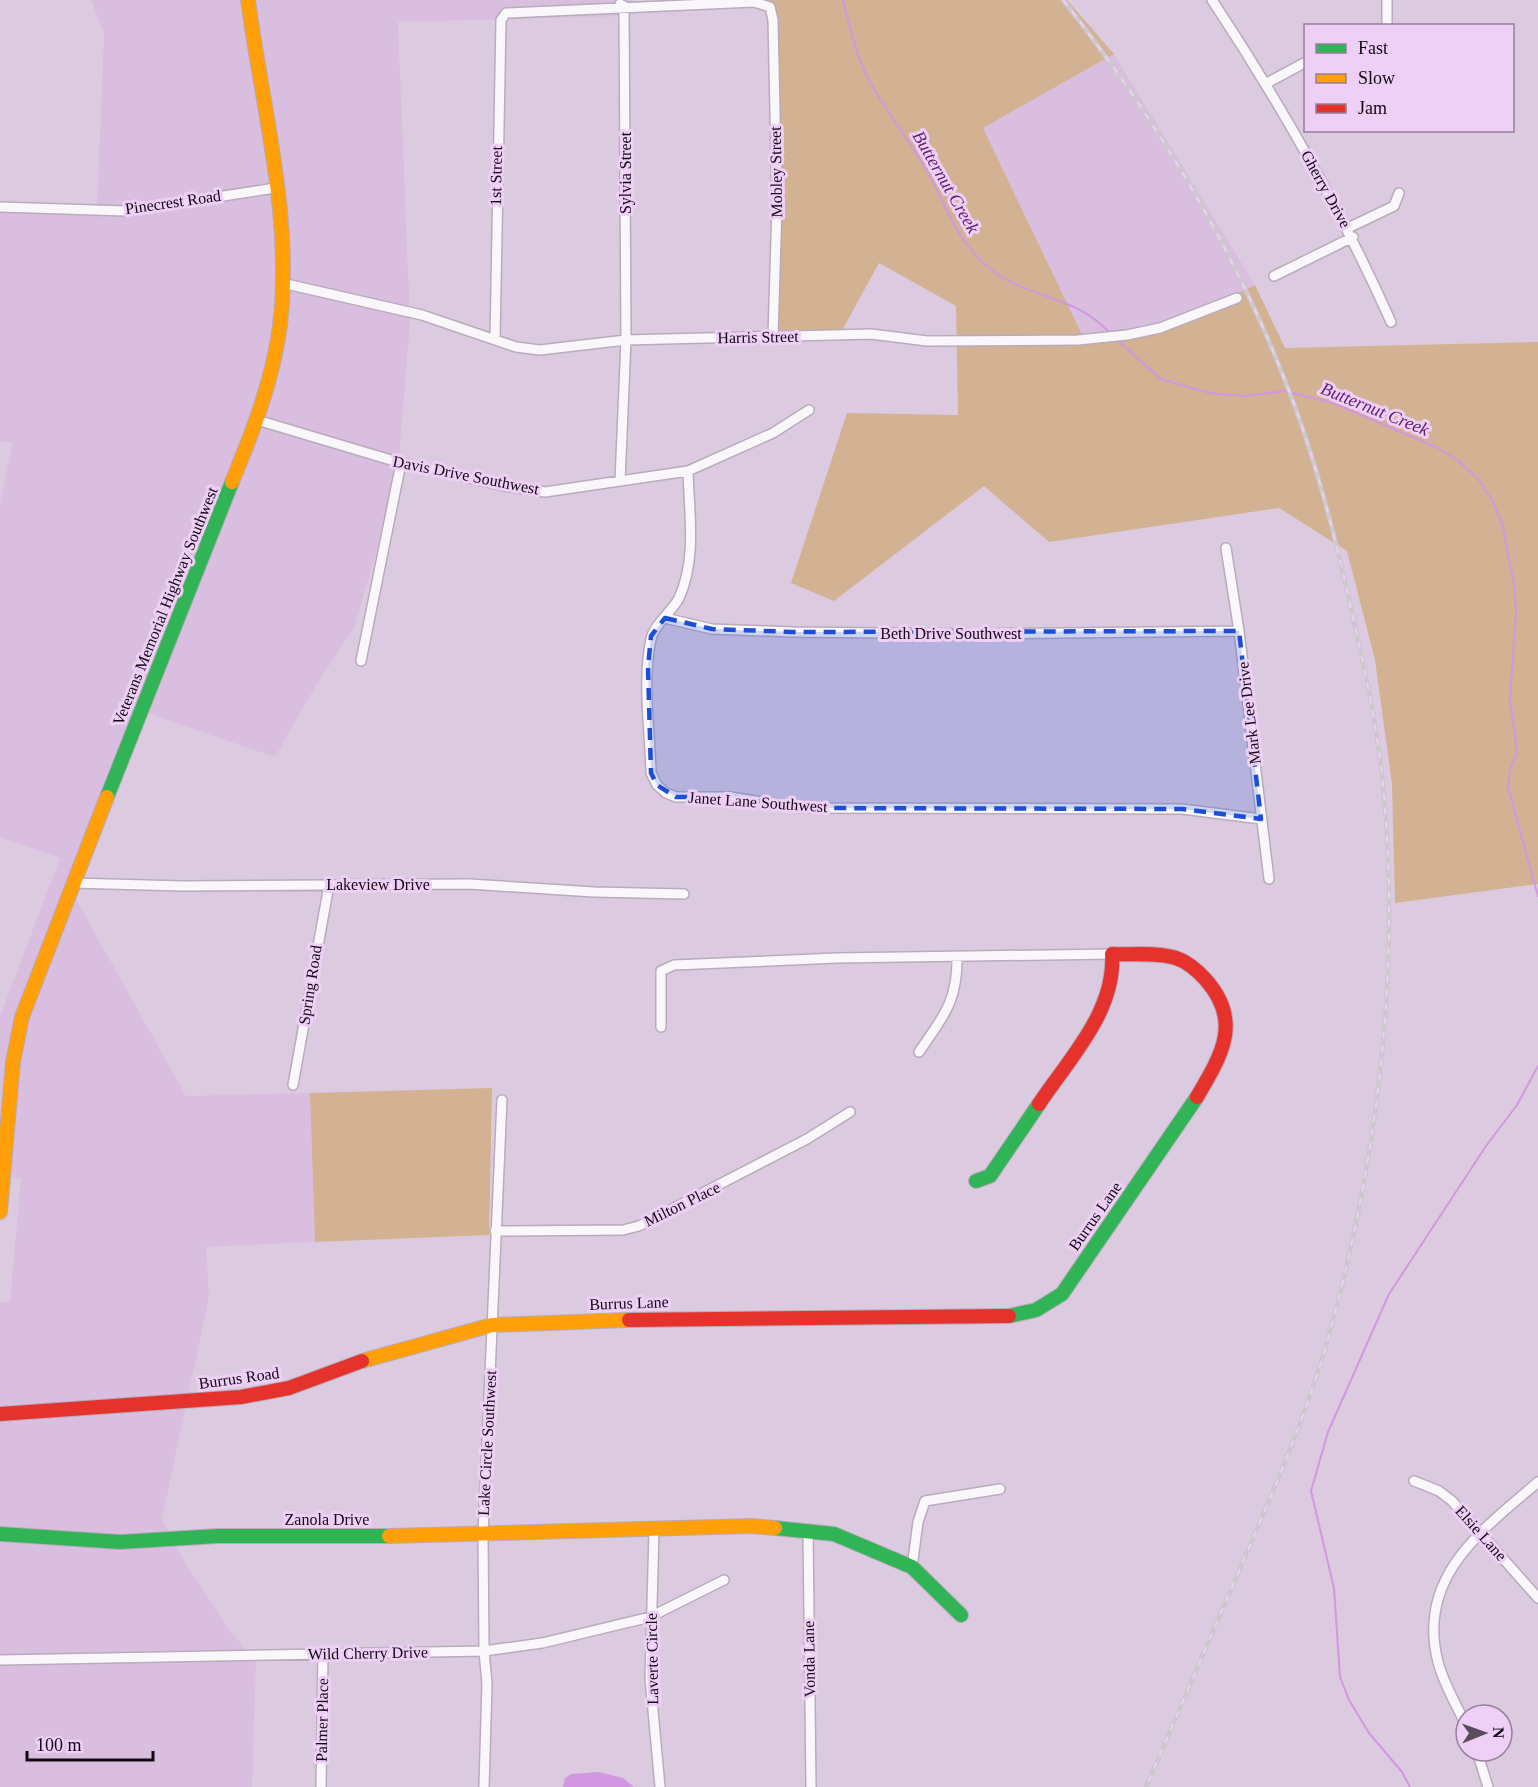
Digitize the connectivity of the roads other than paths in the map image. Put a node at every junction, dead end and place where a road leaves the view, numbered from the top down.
1 (248, 0) edge
2 (610, 0) edge
3 (1212, 0) edge
4 (1387, 0) edge
5 (624, 6) junction
6 (1387, 24) edge
7 (1304, 63) edge
8 (1267, 83) junction
9 (274, 188) junction
10 (1399, 193) dead end
11 (0, 207) edge
12 (1348, 228) junction
13 (1353, 237) junction
14 (1274, 276) dead end
15 (282, 283) junction
16 (1237, 298) dead end
17 (1391, 322) dead end
18 (773, 336) junction
19 (495, 340) junction
20 (626, 340) junction
21 (809, 410) dead end
22 (258, 420) junction
23 (401, 463) junction
24 (688, 471) junction
25 (620, 481) junction
26 (1226, 548) dead end
27 (665, 618) junction
28 (1239, 631) junction
29 (361, 662) dead end
30 (1261, 819) junction
31 (1269, 879) dead end
32 (72, 883) junction
33 (329, 885) junction
34 (684, 894) dead end
35 (1112, 954) junction
36 (957, 956) junction
37 (661, 1027) dead end
38 (919, 1053) dead end
39 (293, 1085) dead end
40 (502, 1100) dead end
41 (850, 1112) dead end
42 (976, 1181) dead end
43 (1, 1196) edge
44 (0, 1212) edge
45 (495, 1232) junction
46 (492, 1324) junction
47 (474, 1330) joint
48 (0, 1414) edge
49 (1414, 1481) dead end
50 (1538, 1482) edge
51 (1000, 1489) dead end
52 (808, 1530) junction
53 (654, 1531) junction
54 (1481, 1532) junction
55 (0, 1534) edge
56 (483, 1534) junction
57 (912, 1567) junction
58 (724, 1580) dead end
59 (1538, 1598) edge
60 (961, 1615) dead end
61 (650, 1617) junction
62 (484, 1651) junction
63 (323, 1654) junction
64 (0, 1660) edge
65 (1456, 1703) edge
66 (1481, 1763) edge
67 (321, 1787) edge
68 (484, 1787) edge
69 (660, 1787) edge
70 (811, 1787) edge
71 (1488, 1787) edge

1 - 9 street, Veterans Memorial Highway Southwest
2 - 5 street
3 - 8 street, Gherry Drive
4 - 6 street
5 - 18 street, Mobley Street
5 - 19 street, 1st Street
5 - 20 street, Sylvia Street
7 - 8 street
8 - 12 street, Gherry Drive
9 - 11 street, Pinecrest Road
9 - 15 street, Veterans Memorial Highway Southwest
10 - 12 street
12 - 13 street, Gherry Drive
13 - 14 street
13 - 17 street, Gherry Drive
15 - 19 street, Harris Street
15 - 22 street, Veterans Memorial Highway Southwest
16 - 18 street, Harris Street
18 - 20 street, Harris Street
19 - 20 street, Harris Street
20 - 25 street, Sylvia Street
21 - 24 street, Davis Drive Southwest
22 - 23 street, Davis Drive Southwest
22 - 32 street, Veterans Memorial Highway Southwest
23 - 25 street, Davis Drive Southwest
23 - 29 street
24 - 25 street, Davis Drive Southwest
24 - 27 street, Janet Lane Southwest
26 - 28 street, Mark Lee Drive
27 - 28 street, Beth Drive Southwest
27 - 30 street, Janet Lane Southwest
28 - 30 street, Mark Lee Drive
30 - 31 street, Mark Lee Drive
32 - 33 street, Lakeview Drive
32 - 43 street, Veterans Memorial Highway Southwest
33 - 34 street, Lakeview Drive
33 - 39 street, Spring Road
35 - 36 street
35 - 42 street
35 - 46 street, Burrus Lane
36 - 37 street
36 - 38 street
40 - 45 street, Lake Circle Southwest
41 - 45 street, Milton Place
43 - 44 street, Veterans Memorial Highway Southwest
45 - 46 street, Lake Circle Southwest
46 - 47 street, Burrus Lane
46 - 56 street, Lake Circle Southwest
47 - 48 street, Burrus Road
49 - 54 street, Elsie Lane
50 - 54 street
51 - 57 street
52 - 53 street, Zanola Drive
52 - 57 street, Zanola Drive
52 - 70 street, Vonda Lane
53 - 56 street, Zanola Drive
53 - 61 street, Laverte Circle
54 - 59 street, Elsie Lane
54 - 65 street
55 - 56 street, Zanola Drive
56 - 62 street, Lake Circle Southwest
57 - 60 street
58 - 61 street, Wild Cherry Drive
61 - 62 street, Wild Cherry Drive
61 - 69 street, Laverte Circle
62 - 63 street, Wild Cherry Drive
62 - 68 street, Lake Circle Southwest
63 - 64 street, Wild Cherry Drive
63 - 67 street, Palmer Place
66 - 71 street

